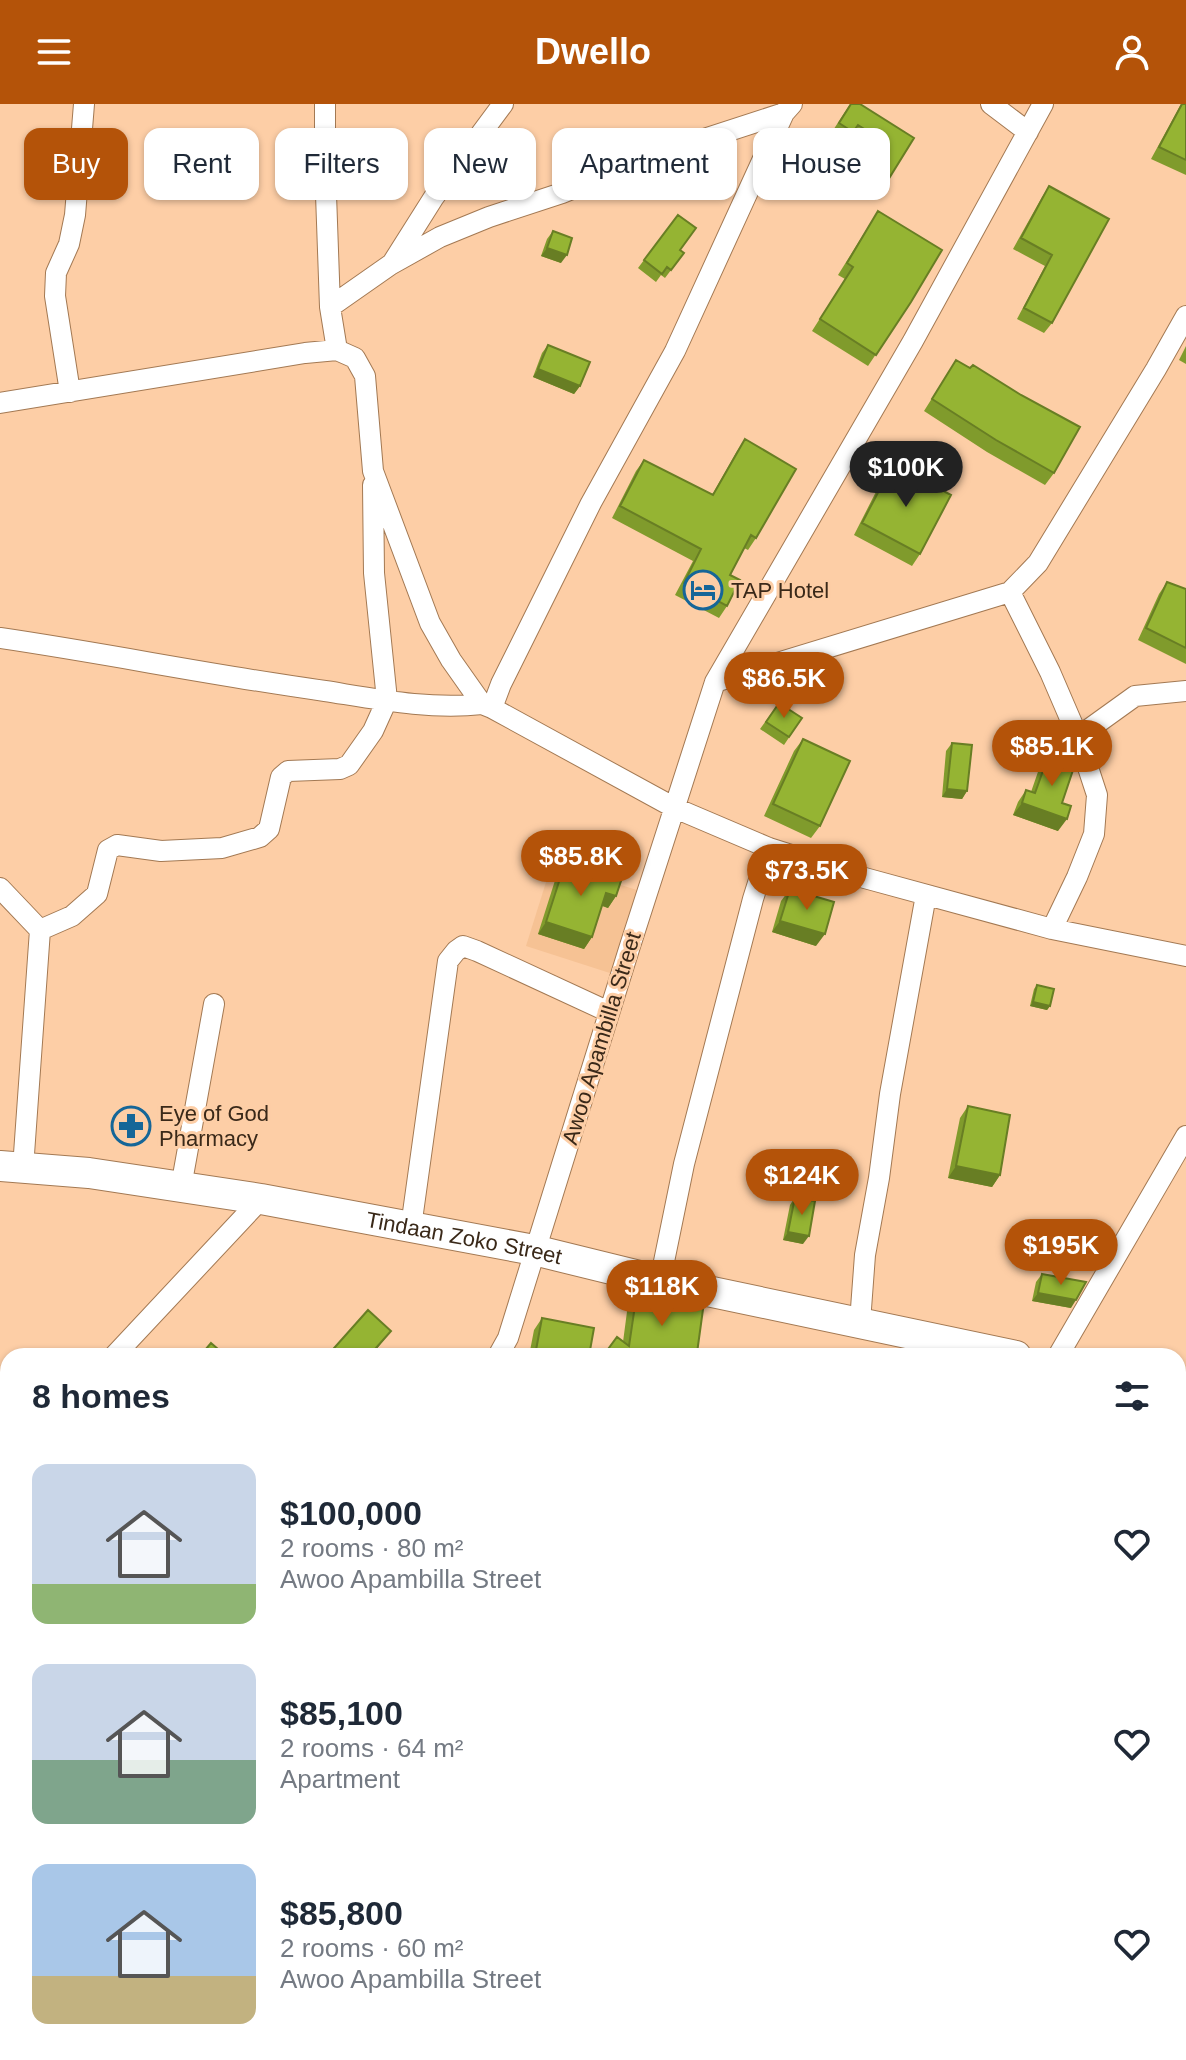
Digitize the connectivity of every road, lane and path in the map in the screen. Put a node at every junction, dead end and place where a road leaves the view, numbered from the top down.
1 (84, 104) edge
2 (325, 104) edge
3 (503, 104) edge
4 (991, 104) edge
5 (1043, 104) edge
6 (788, 108) edge
7 (1028, 132) junction
8 (390, 265) junction
9 (330, 307) junction
10 (1186, 316) edge
11 (337, 350) junction
12 (70, 392) junction
13 (0, 403) edge
14 (373, 471) junction
15 (1010, 592) junction
16 (0, 638) edge
17 (715, 682) junction
18 (1186, 691) edge
19 (387, 700) junction
20 (487, 706) junction
21 (1078, 737) junction
22 (675, 808) junction
23 (769, 848) junction
24 (0, 888) edge
25 (926, 895) junction
26 (1052, 929) junction
27 (40, 930) junction
28 (1186, 956) edge
29 (214, 1004) dead end
30 (609, 1012) junction
31 (1186, 1136) edge
32 (12, 1167) edge
33 (181, 1187) junction
34 (261, 1199) junction
35 (411, 1227) junction
36 (534, 1250) junction
37 (660, 1281) junction
38 (860, 1322) junction
39 (121, 1348) edge
40 (508, 1348) edge
41 (972, 1348) edge
42 (1063, 1348) edge

1 - 12 street
2 - 9 street
3 - 8 street
4 - 7 street
5 - 7 street, Awoo Apambilla Street
6 - 8 street
6 - 20 street
7 - 17 street, Awoo Apambilla Street
8 - 9 street
9 - 11 street
10 - 15 street
11 - 12 street
11 - 14 street
12 - 13 street
14 - 19 street
14 - 20 street
15 - 17 street
15 - 21 street
16 - 19 street
17 - 22 street, Awoo Apambilla Street
18 - 21 street
19 - 20 street
19 - 27 street
20 - 22 street
21 - 26 street
22 - 23 street
22 - 30 street, Awoo Apambilla Street
23 - 25 street
23 - 37 street
24 - 27 street
25 - 26 street
25 - 38 street
26 - 28 street
27 - 32 street
29 - 33 street
30 - 35 street
30 - 36 street, Awoo Apambilla Street
31 - 42 street
32 - 33 main road, Tindaan Zoko Street
33 - 34 main road, Tindaan Zoko Street
34 - 35 main road, Tindaan Zoko Street
34 - 39 street
35 - 36 main road, Tindaan Zoko Street
36 - 37 main road, Tindaan Zoko Street
36 - 40 street, Awoo Apambilla Street
37 - 38 main road, Tindaan Zoko Street
38 - 41 main road, Tindaan Zoko Street

